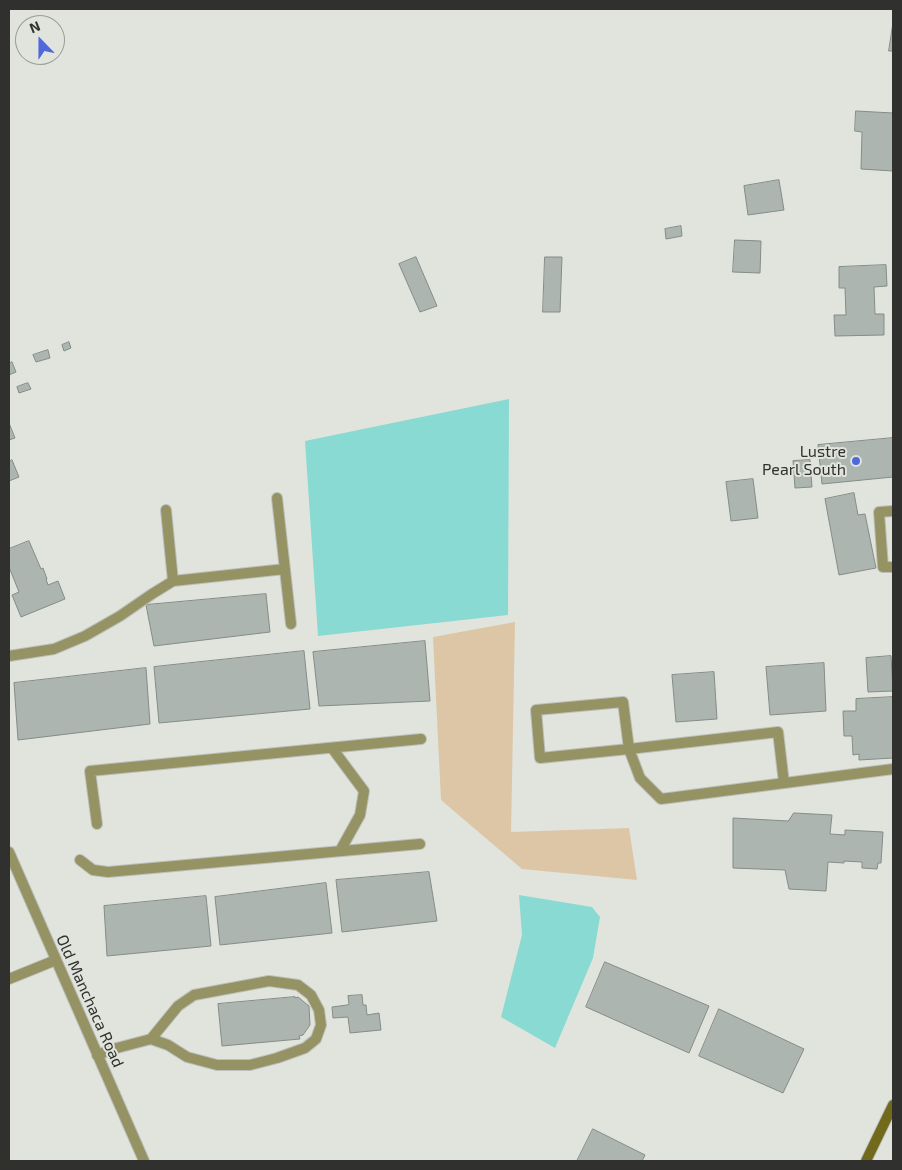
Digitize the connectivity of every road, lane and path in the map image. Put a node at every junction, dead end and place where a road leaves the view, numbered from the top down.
1 (277, 498) dead end
2 (166, 510) dead end
3 (893, 511) edge
4 (893, 566) edge
5 (285, 569) junction
6 (173, 581) junction
7 (291, 624) dead end
8 (9, 656) edge
9 (420, 739) dead end
10 (332, 748) junction
11 (629, 749) junction
12 (893, 769) edge
13 (784, 783) junction
14 (97, 824) dead end
15 (420, 844) dead end
16 (340, 851) junction
17 (9, 852) edge
18 (80, 860) dead end
19 (56, 960) junction
20 (9, 979) edge
21 (151, 1039) junction
22 (97, 1055) junction
23 (893, 1105) edge
24 (144, 1161) edge
25 (866, 1161) edge

1 - 5 street
2 - 6 street
3 - 4 street
5 - 6 street
5 - 7 street
6 - 8 street
9 - 10 street
10 - 14 street
10 - 16 street
11 - 11 street
11 - 13 street
11 - 13 street
12 - 13 street
15 - 16 street
16 - 18 street
17 - 19 street, Old Manchaca Road
19 - 20 street
19 - 22 street, Old Manchaca Road
21 - 21 street
21 - 22 street
22 - 24 street, Old Manchaca Road
23 - 25 main road

